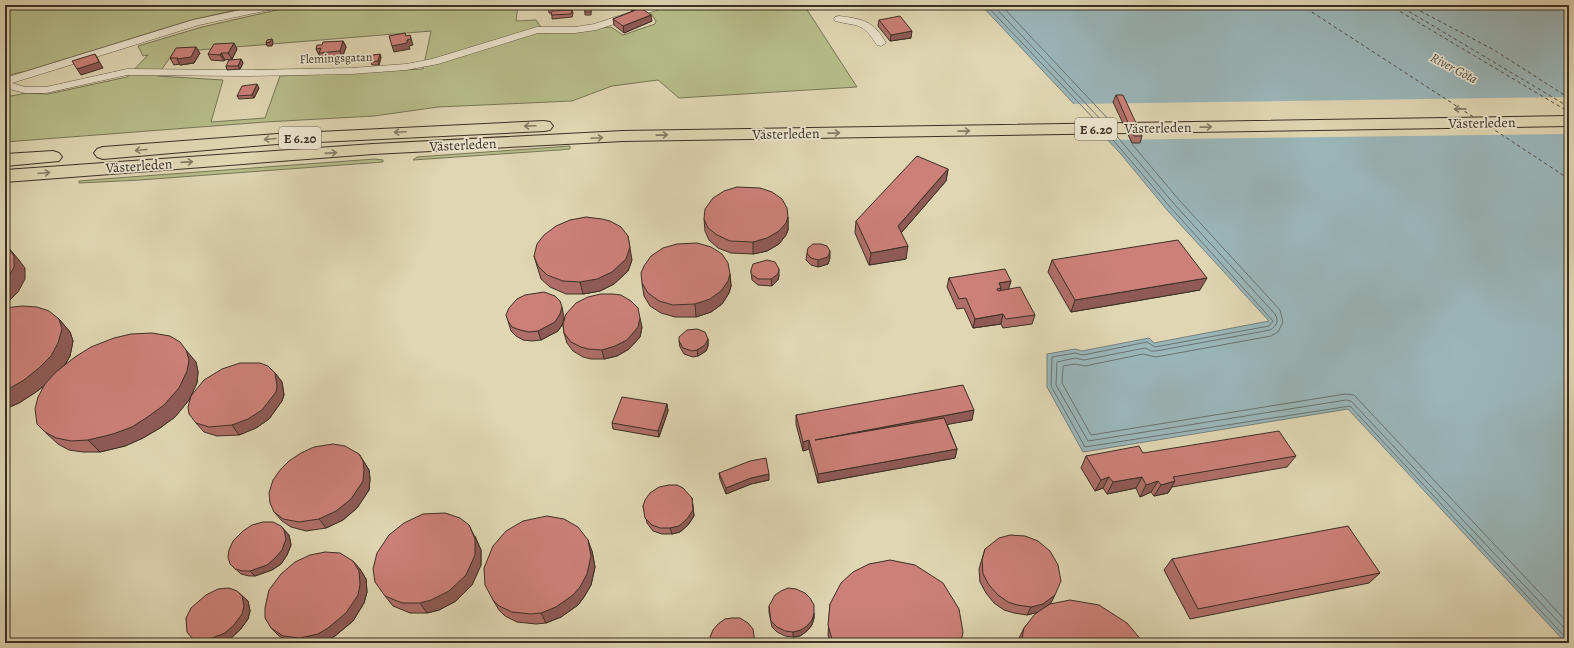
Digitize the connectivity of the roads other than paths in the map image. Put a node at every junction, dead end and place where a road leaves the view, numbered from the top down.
1 (278, 5) edge
2 (662, 5) edge
3 (839, 19) dead end
4 (881, 43) dead end
5 (5, 82) edge
6 (5, 85) edge
7 (1569, 107) edge
8 (1569, 122) edge
9 (624, 129) junction
10 (5, 160) edge
11 (5, 176) edge

1 - 5 street
2 - 6 street, Flemingsgatan
3 - 4 street
7 -> 9 highway, Västerleden / E 6.20
9 -> 8 highway, Västerleden / E 6.20
9 -> 10 highway, Västerleden / E 6.20
11 -> 9 highway, Västerleden / E 6.20

